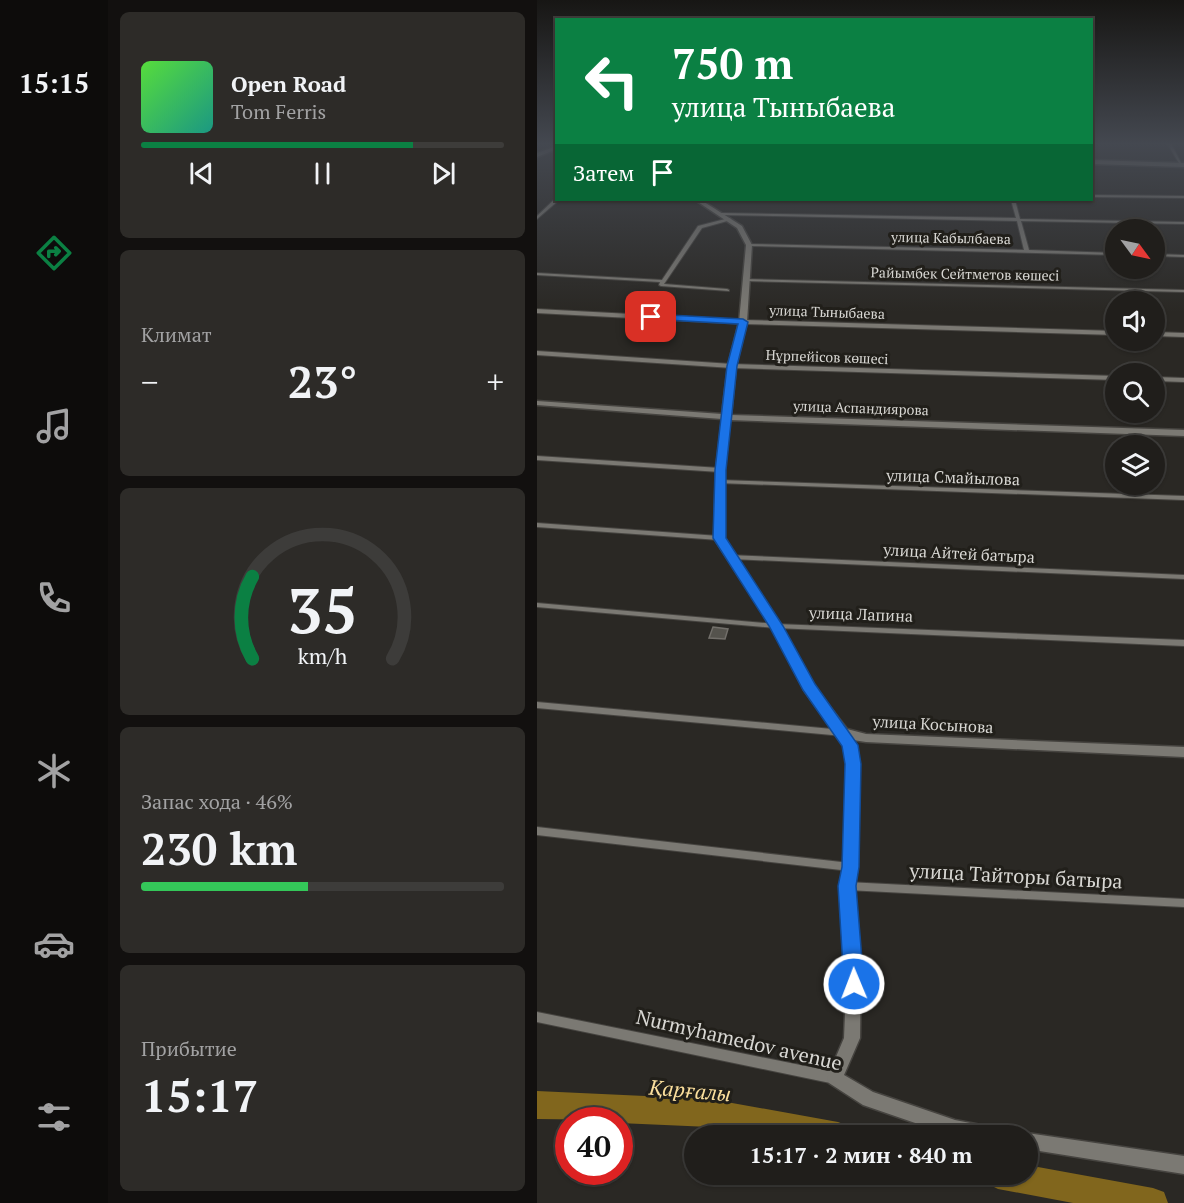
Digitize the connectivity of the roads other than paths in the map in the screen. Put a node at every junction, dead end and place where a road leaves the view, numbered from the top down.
1 (556, 201) edge
2 (700, 201) edge
3 (1013, 201) edge
4 (721, 214) junction
5 (537, 218) edge
6 (729, 219) junction
7 (1017, 220) junction
8 (1184, 223) edge
9 (749, 245) junction
10 (1027, 252) junction
11 (1105, 254) edge
12 (1165, 255) edge
13 (1184, 256) edge
14 (537, 274) edge
15 (745, 280) junction
16 (663, 281) junction
17 (727, 290) dead end
18 (1184, 291) edge
19 (537, 311) edge
20 (743, 322) junction
21 (1105, 333) edge
22 (1165, 334) edge
23 (1184, 335) edge
24 (537, 353) edge
25 (732, 366) junction
26 (1105, 378) edge
27 (1165, 379) edge
28 (1184, 380) edge
29 (537, 403) edge
30 (728, 417) junction
31 (1184, 433) edge
32 (537, 458) edge
33 (720, 476) junction
34 (1184, 498) edge
35 (537, 525) edge
36 (719, 538) junction
37 (732, 557) junction
38 (1184, 577) edge
39 (537, 605) edge
40 (776, 626) junction
41 (1184, 643) edge
42 (537, 705) edge
43 (843, 734) junction
44 (1184, 752) edge
45 (537, 831) edge
46 (851, 867) junction
47 (847, 886) junction
48 (1184, 903) edge
49 (537, 1017) edge
50 (835, 1078) junction
51 (946, 1125) edge
52 (1038, 1143) edge
53 (1184, 1165) edge

1 - 5 street
2 - 4 street
3 - 7 street
4 - 6 street
4 - 7 street
6 - 9 street
6 - 16 street
7 - 8 street
7 - 10 street
9 - 10 street, улица Кабылбаева
9 - 15 street
10 - 11 street, улица Кабылбаева
12 - 13 street
14 - 16 street
15 - 18 street, Райымбек Сейтметов көшесі
15 - 20 street
16 - 17 street
19 - 20 street, улица Тыныбаева
20 - 21 street, улица Тыныбаева
20 - 25 street
22 - 23 street
24 - 25 street, Нұрпейісов көшесі
25 - 26 street, Нұрпейісов көшесі
25 - 30 street
27 - 28 street
29 - 30 street, улица Аспандиярова
30 - 31 street, улица Аспандиярова
30 - 33 street
32 - 33 street, улица Смайылова
33 - 34 street, улица Смайылова
33 - 36 street
35 - 36 street
36 - 37 street
37 - 38 street, улица Айтей батыра
37 - 40 street
39 - 40 street, улица Лапина
40 - 41 street, улица Лапина
40 - 43 street
42 - 43 street, улица Косынова
43 - 44 street, улица Косынова
43 - 46 street
45 - 46 street
46 - 47 street
47 - 48 street, улица Тайторы батыра
47 - 50 street
49 - 50 street, Nurmyhamedov avenue
50 - 51 street, Nurmyhamedov avenue
52 - 53 street

